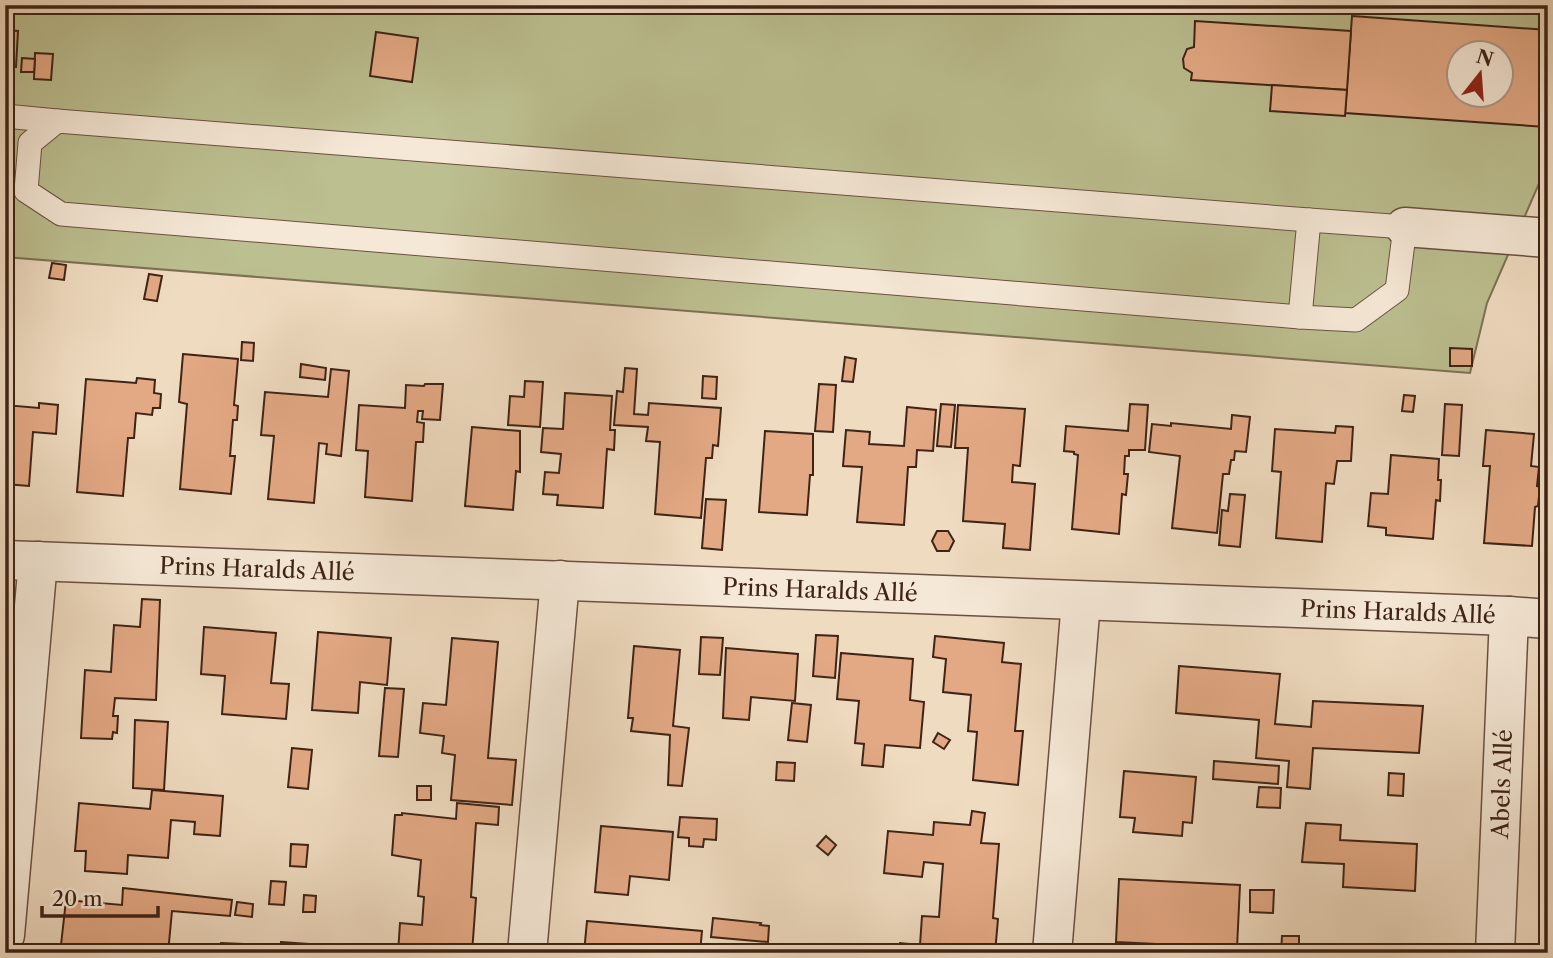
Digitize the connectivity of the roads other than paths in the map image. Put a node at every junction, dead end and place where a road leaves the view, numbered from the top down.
1 (5, 116) edge
2 (58, 121) junction
3 (1309, 220) junction
4 (1405, 227) junction
5 (1548, 238) edge
6 (1300, 317) junction
7 (22, 560) edge
8 (560, 580) junction
9 (1081, 600) junction
10 (1509, 616) junction
11 (1548, 620) edge
12 (5, 935) edge
13 (527, 953) edge
14 (1052, 953) edge
15 (1495, 953) edge

1 - 2 lane
2 - 3 lane
2 - 6 lane
3 - 4 lane
3 - 6 lane
4 - 5 street
4 - 6 lane
7 - 8 street, Prins Haralds Allé
7 - 12 street, Prins Haralds Allé
8 - 9 street, Prins Haralds Allé
8 - 13 street
9 - 10 street, Prins Haralds Allé
9 - 14 street
10 - 11 street, Prins Haralds Allé
10 - 15 street, Abels Allé

